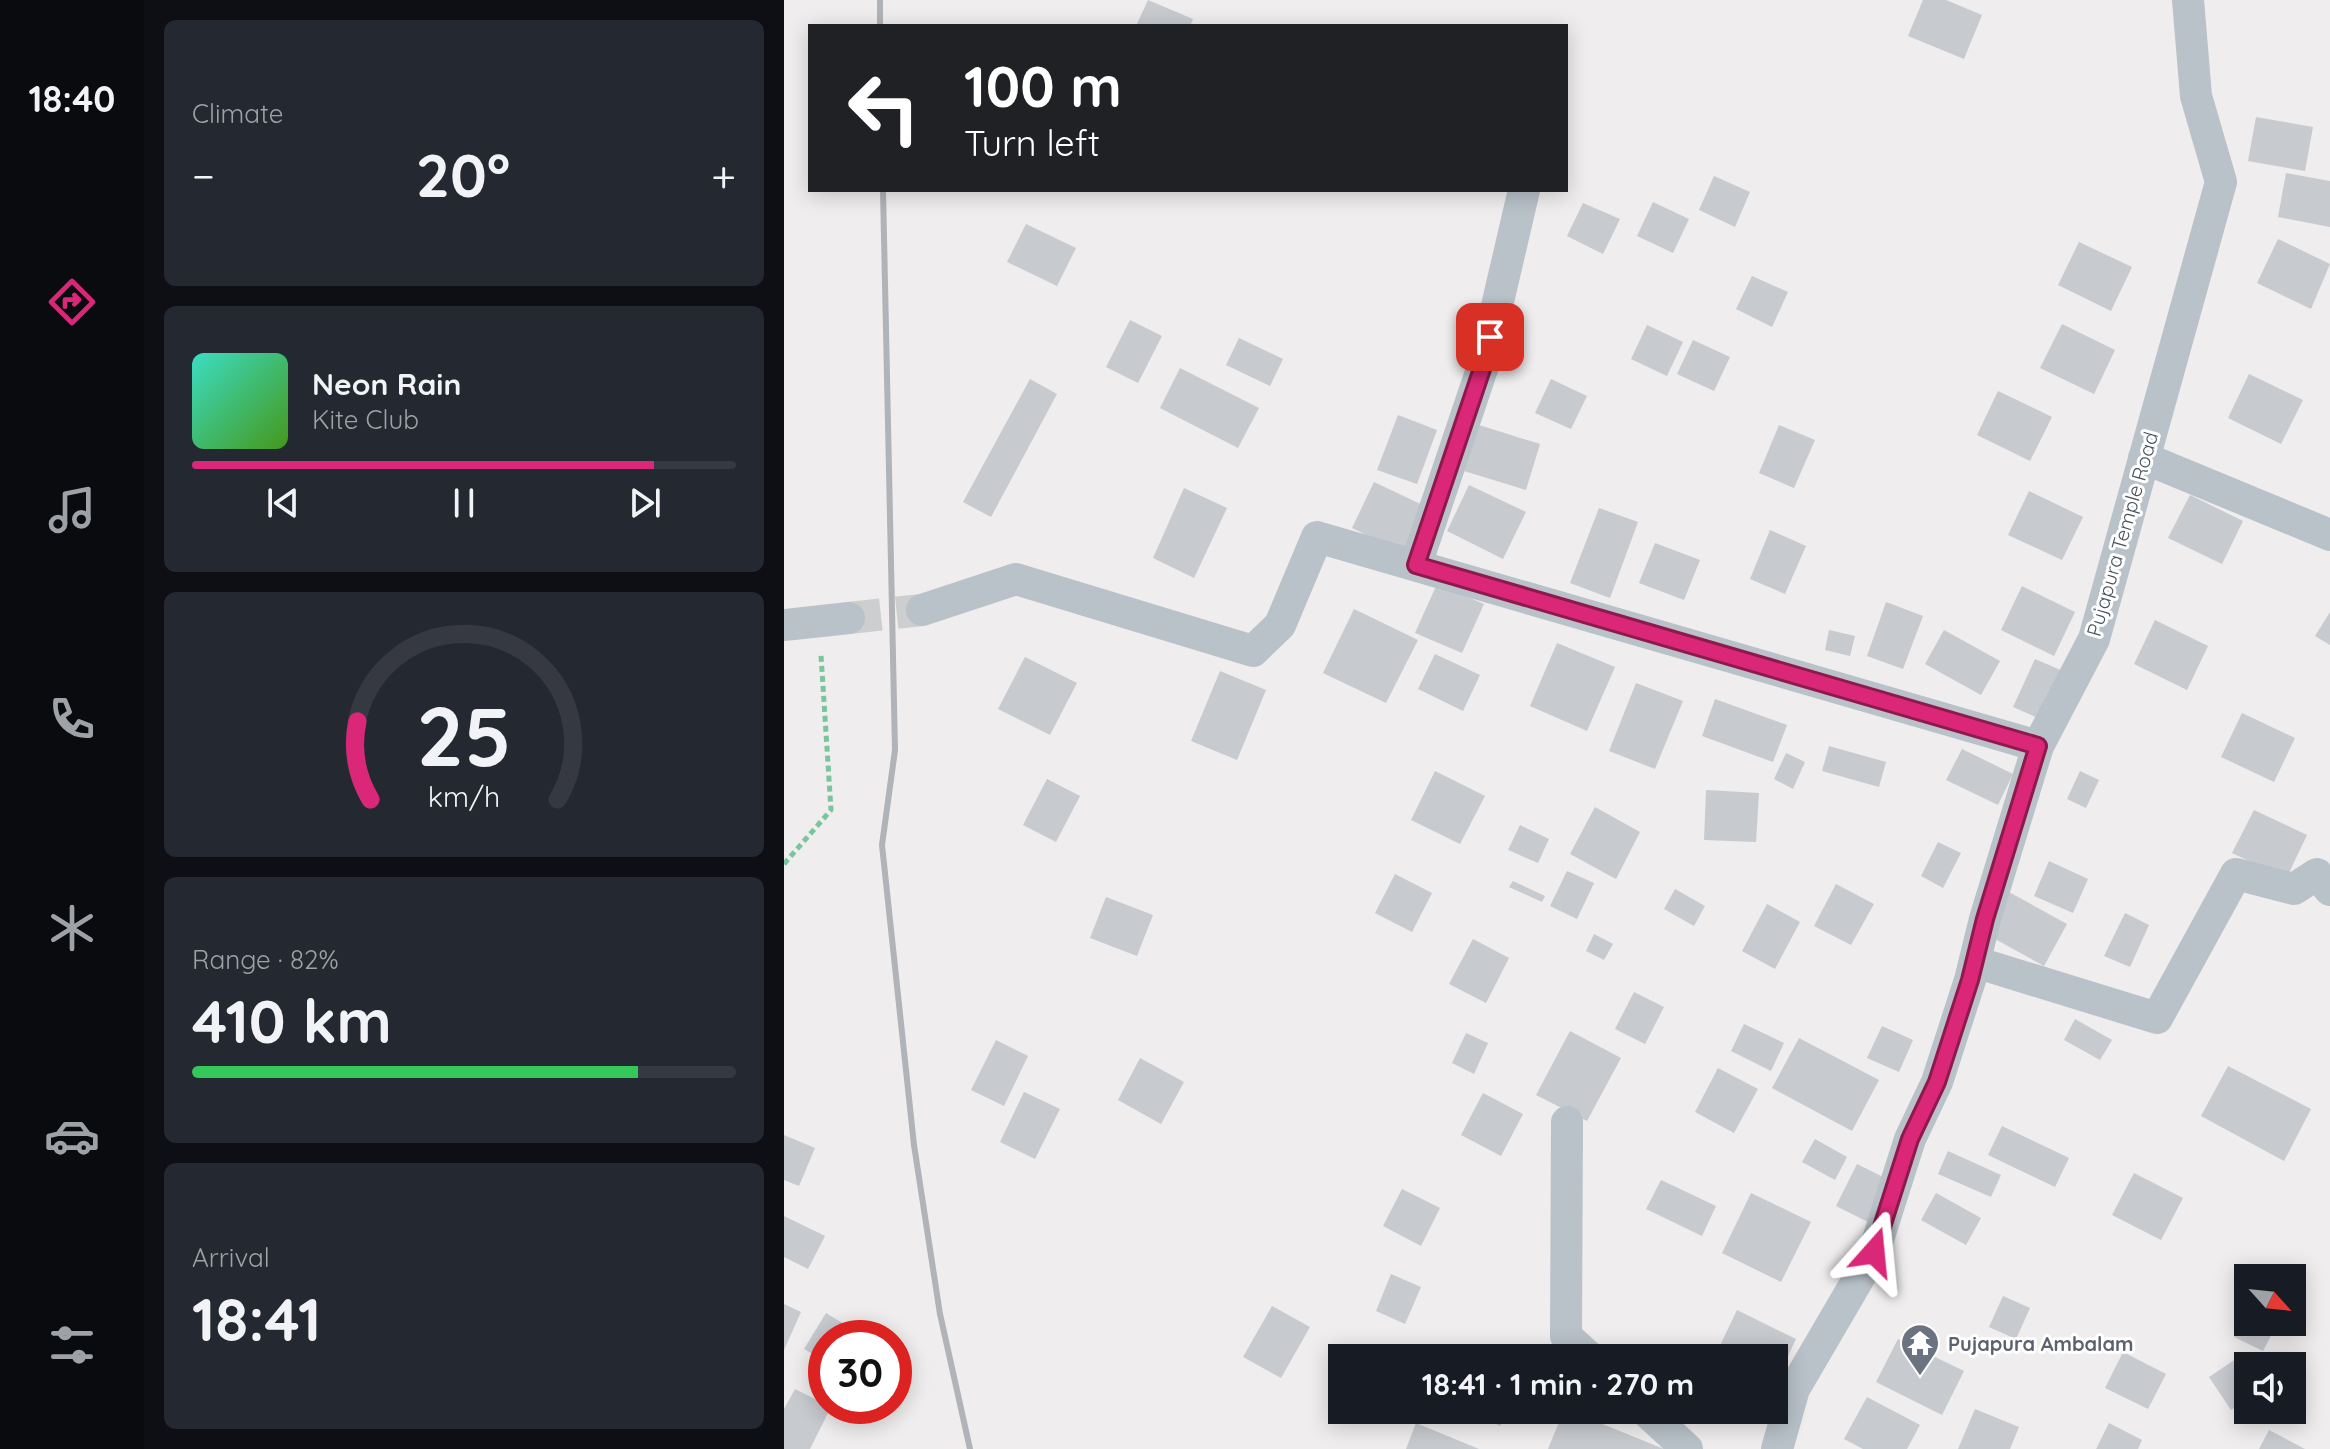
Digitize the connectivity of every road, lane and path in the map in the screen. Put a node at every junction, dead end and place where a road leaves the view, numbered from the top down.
1 (2188, 0) edge
2 (1524, 192) edge
3 (2144, 458) junction
4 (2330, 535) edge
5 (1416, 565) junction
6 (922, 610) tunnel mouth
7 (834, 620) joint
8 (784, 625) edge
9 (2038, 746) junction
10 (784, 864) edge
11 (2330, 890) edge
12 (1975, 962) junction
13 (1567, 1122) dead end
14 (1575, 1344) edge
15 (1660, 1424) edge
16 (1687, 1449) edge
17 (1777, 1449) edge

1 - 3 street, Pujapura Temple Road
2 - 5 street
3 - 4 street
3 - 9 street, Pujapura Temple Road
5 - 6 street
5 - 9 street
7 - 8 street
7 - 10 path
9 - 12 street, Pujapura Temple Road
11 - 12 street
12 - 17 street, Pujapura Temple Road
13 - 14 street
15 - 16 street

